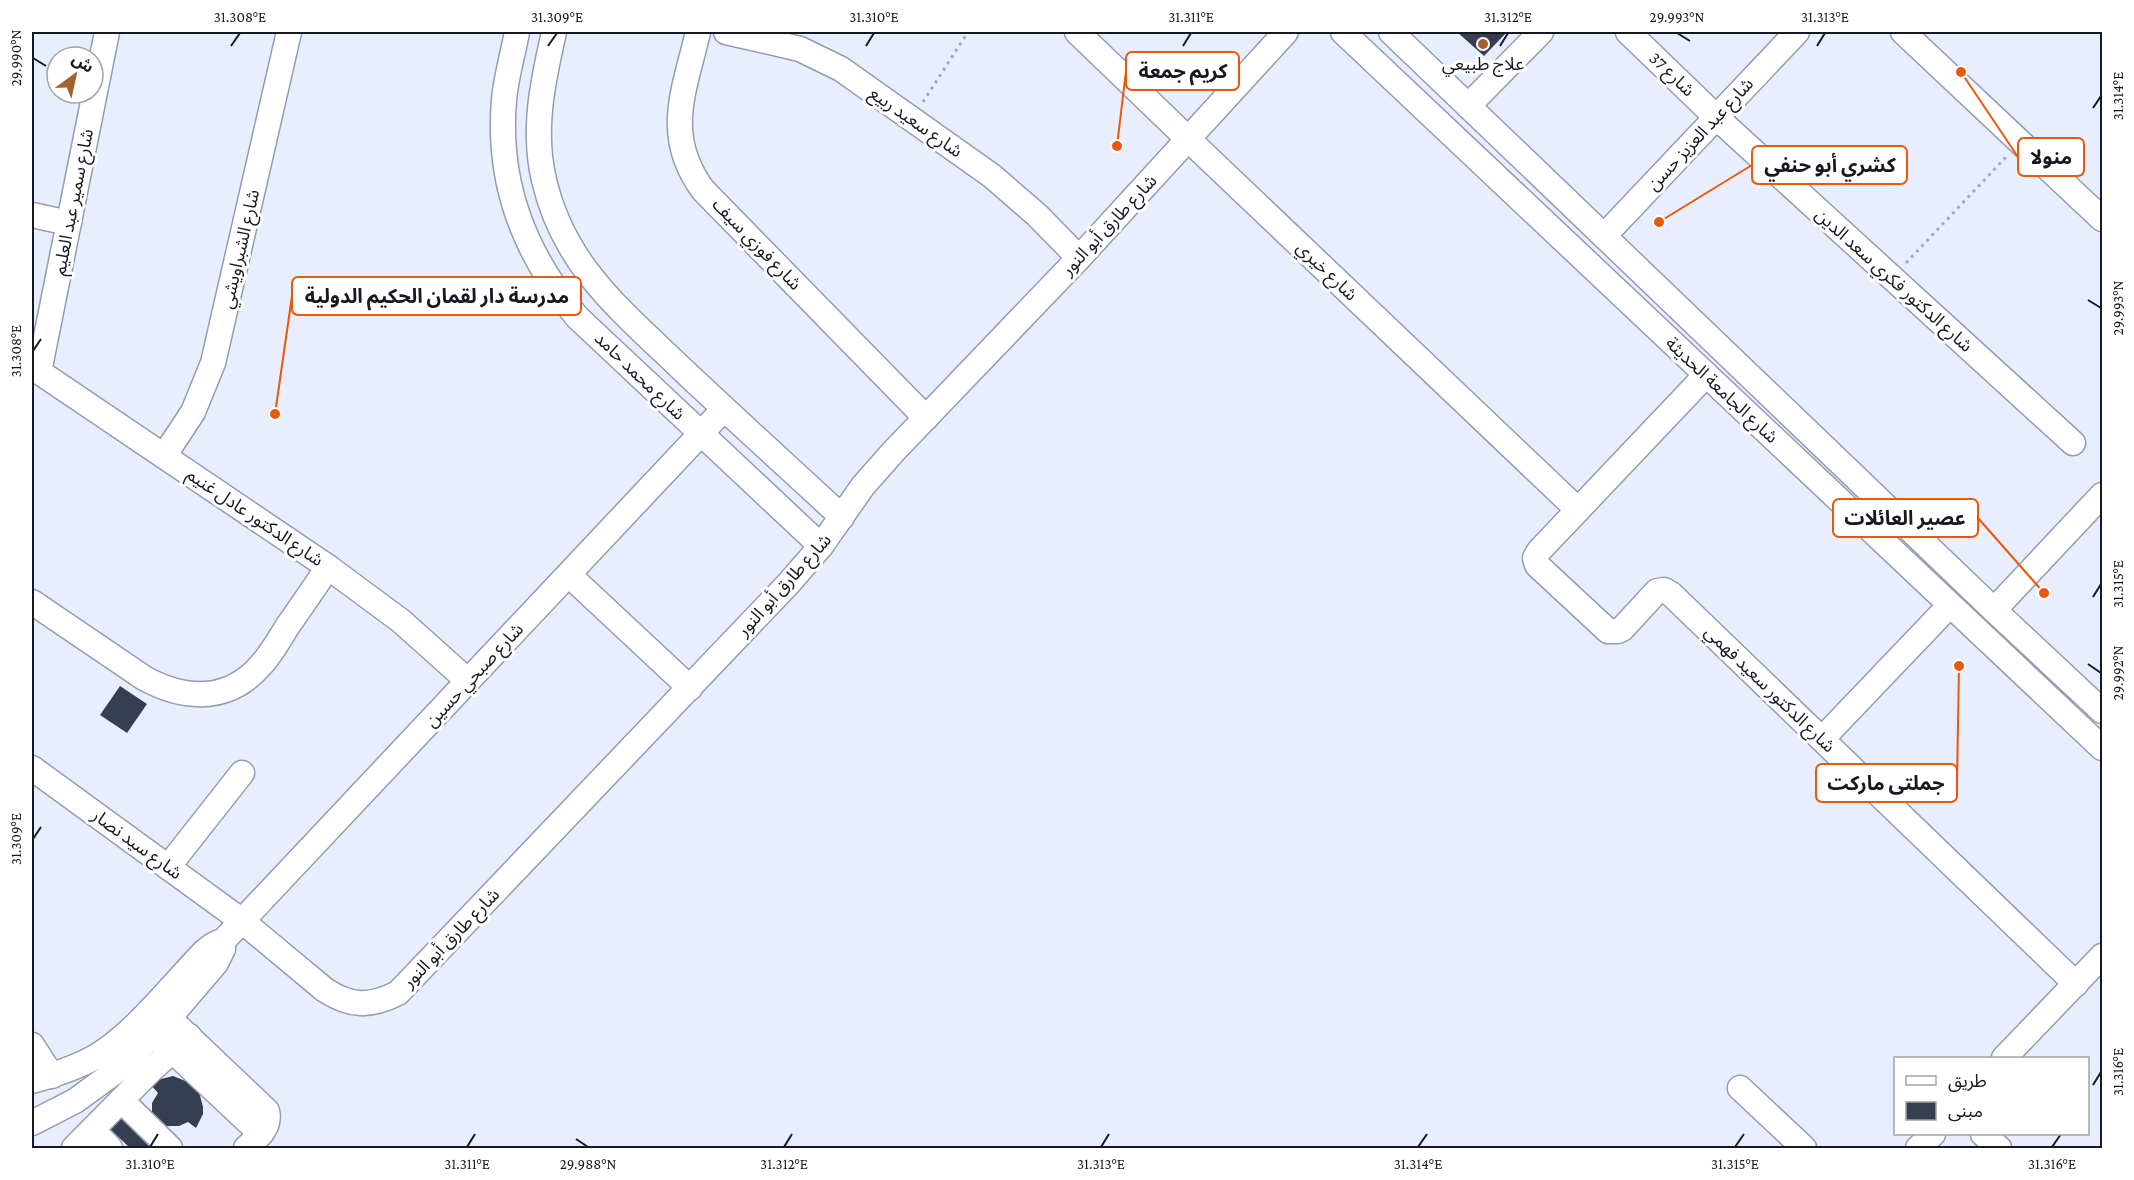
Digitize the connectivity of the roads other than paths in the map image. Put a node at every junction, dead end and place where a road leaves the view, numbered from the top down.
1 (107, 32) edge
2 (289, 32) edge
3 (518, 32) edge
4 (554, 32) edge
5 (698, 32) edge
6 (726, 32) edge
7 (1077, 32) edge
8 (1286, 32) edge
9 (1343, 32) edge
10 (1391, 32) edge
11 (1541, 32) edge
12 (1628, 32) edge
13 (1797, 32) edge
14 (1903, 32) edge
15 (1468, 106) junction
16 (1716, 117) junction
17 (1188, 140) junction
18 (32, 215) edge
19 (2103, 219) edge
20 (69, 223) junction
21 (1604, 236) junction
22 (1079, 258) junction
23 (35, 370) edge
24 (1706, 375) junction
25 (1775, 400) junction
26 (724, 409) junction
27 (926, 418) junction
28 (1755, 421) junction
29 (701, 435) junction
30 (2073, 443) dead end
31 (164, 456) junction
32 (2103, 495) edge
33 (1578, 510) junction
34 (842, 517) junction
35 (821, 546) junction
36 (328, 567) junction
37 (569, 575) junction
38 (32, 602) edge
39 (1950, 605) junction
40 (1994, 610) junction
41 (468, 681) junction
42 (690, 688) junction
43 (2103, 711) edge
44 (1822, 739) junction
45 (2103, 748) edge
46 (32, 768) edge
47 (242, 773) dead end
48 (168, 867) junction
49 (242, 921) junction
50 (224, 940) junction
51 (2103, 956) edge
52 (2076, 984) junction
53 (171, 1035) junction
54 (32, 1045) edge
55 (2006, 1057) edge
56 (42, 1078) edge
57 (1740, 1088) dead end
58 (122, 1101) junction
59 (35, 1115) edge
60 (93, 1130) junction
61 (1932, 1135) edge
62 (1984, 1135) edge
63 (254, 1141) edge
64 (74, 1149) edge
65 (110, 1149) edge
66 (171, 1149) edge
67 (1804, 1149) edge
68 (1918, 1149) edge
69 (1999, 1149) edge

1 - 20 street, شارع سمير عبد العليم
2 - 31 street, شارع الشبراويشي
3 - 29 street, شارع محمد حامد
4 - 26 street, شارع محمد حامد
5 - 27 street, شارع فوزي سيف
6 - 22 street, شارع سعيد ربيع
7 - 17 street, شارع خيري
8 - 17 street, شارع طارق أبو النور
9 - 24 street, شارع الجامعة الحديثة
10 - 15 street, شارع الجامعة الحديثة
11 - 15 street
12 - 16 street, شارع 37
13 - 16 street, شارع عبد العزيز حسن
14 - 19 street
15 - 21 street, شارع الجامعة الحديثة
16 - 21 street, شارع عبد العزيز حسن
16 - 30 street, شارع الدكتور فكري سعد الدين
17 - 22 street, شارع طارق أبو النور
17 - 33 street, شارع خيري
18 - 20 street
20 - 23 street, شارع سمير عبد العليم
21 - 25 street, شارع الجامعة الحديثة
22 - 27 street, شارع طارق أبو النور
23 - 31 street, شارع الدكتور عادل غنيم
24 - 28 street, شارع الجامعة الحديثة
24 - 33 street
25 - 28 street
25 - 40 street, شارع الجامعة الحديثة
26 - 29 street, شارع صبحي حسين
26 - 34 street, شارع محمد حامد
27 - 34 street, شارع طارق أبو النور
28 - 39 street, شارع الجامعة الحديثة
29 - 35 street, شارع محمد حامد
29 - 37 street, شارع صبحي حسين
31 - 36 street, شارع الدكتور عادل غنيم
32 - 40 street
33 - 44 street, شارع الدكتور سعيد فهمي
34 - 35 street, شارع طارق أبو النور
35 - 42 street, شارع طارق أبو النور
36 - 38 street
36 - 41 street, شارع الدكتور عادل غنيم
37 - 41 street, شارع صبحي حسين
37 - 42 street
39 - 44 street
39 - 45 street, شارع الجامعة الحديثة
40 - 43 street, شارع الجامعة الحديثة
41 - 49 street, شارع صبحي حسين
42 - 49 street, شارع طارق أبو النور
44 - 52 street, شارع الدكتور سعيد فهمي
46 - 48 street, شارع سيد نصار
47 - 48 street
48 - 49 street, شارع سيد نصار
49 - 50 street, شارع صبحي حسين
50 - 53 street, شارع صبحي حسين
50 - 56 street, شارع صبحي حسين
51 - 52 street
52 - 55 street
53 - 58 street
53 - 59 street, شارع صبحي حسين
53 - 63 street
54 - 56 street
57 - 67 street
58 - 60 street
58 - 66 street
60 - 64 street
60 - 65 street
61 - 68 street
62 - 69 street

